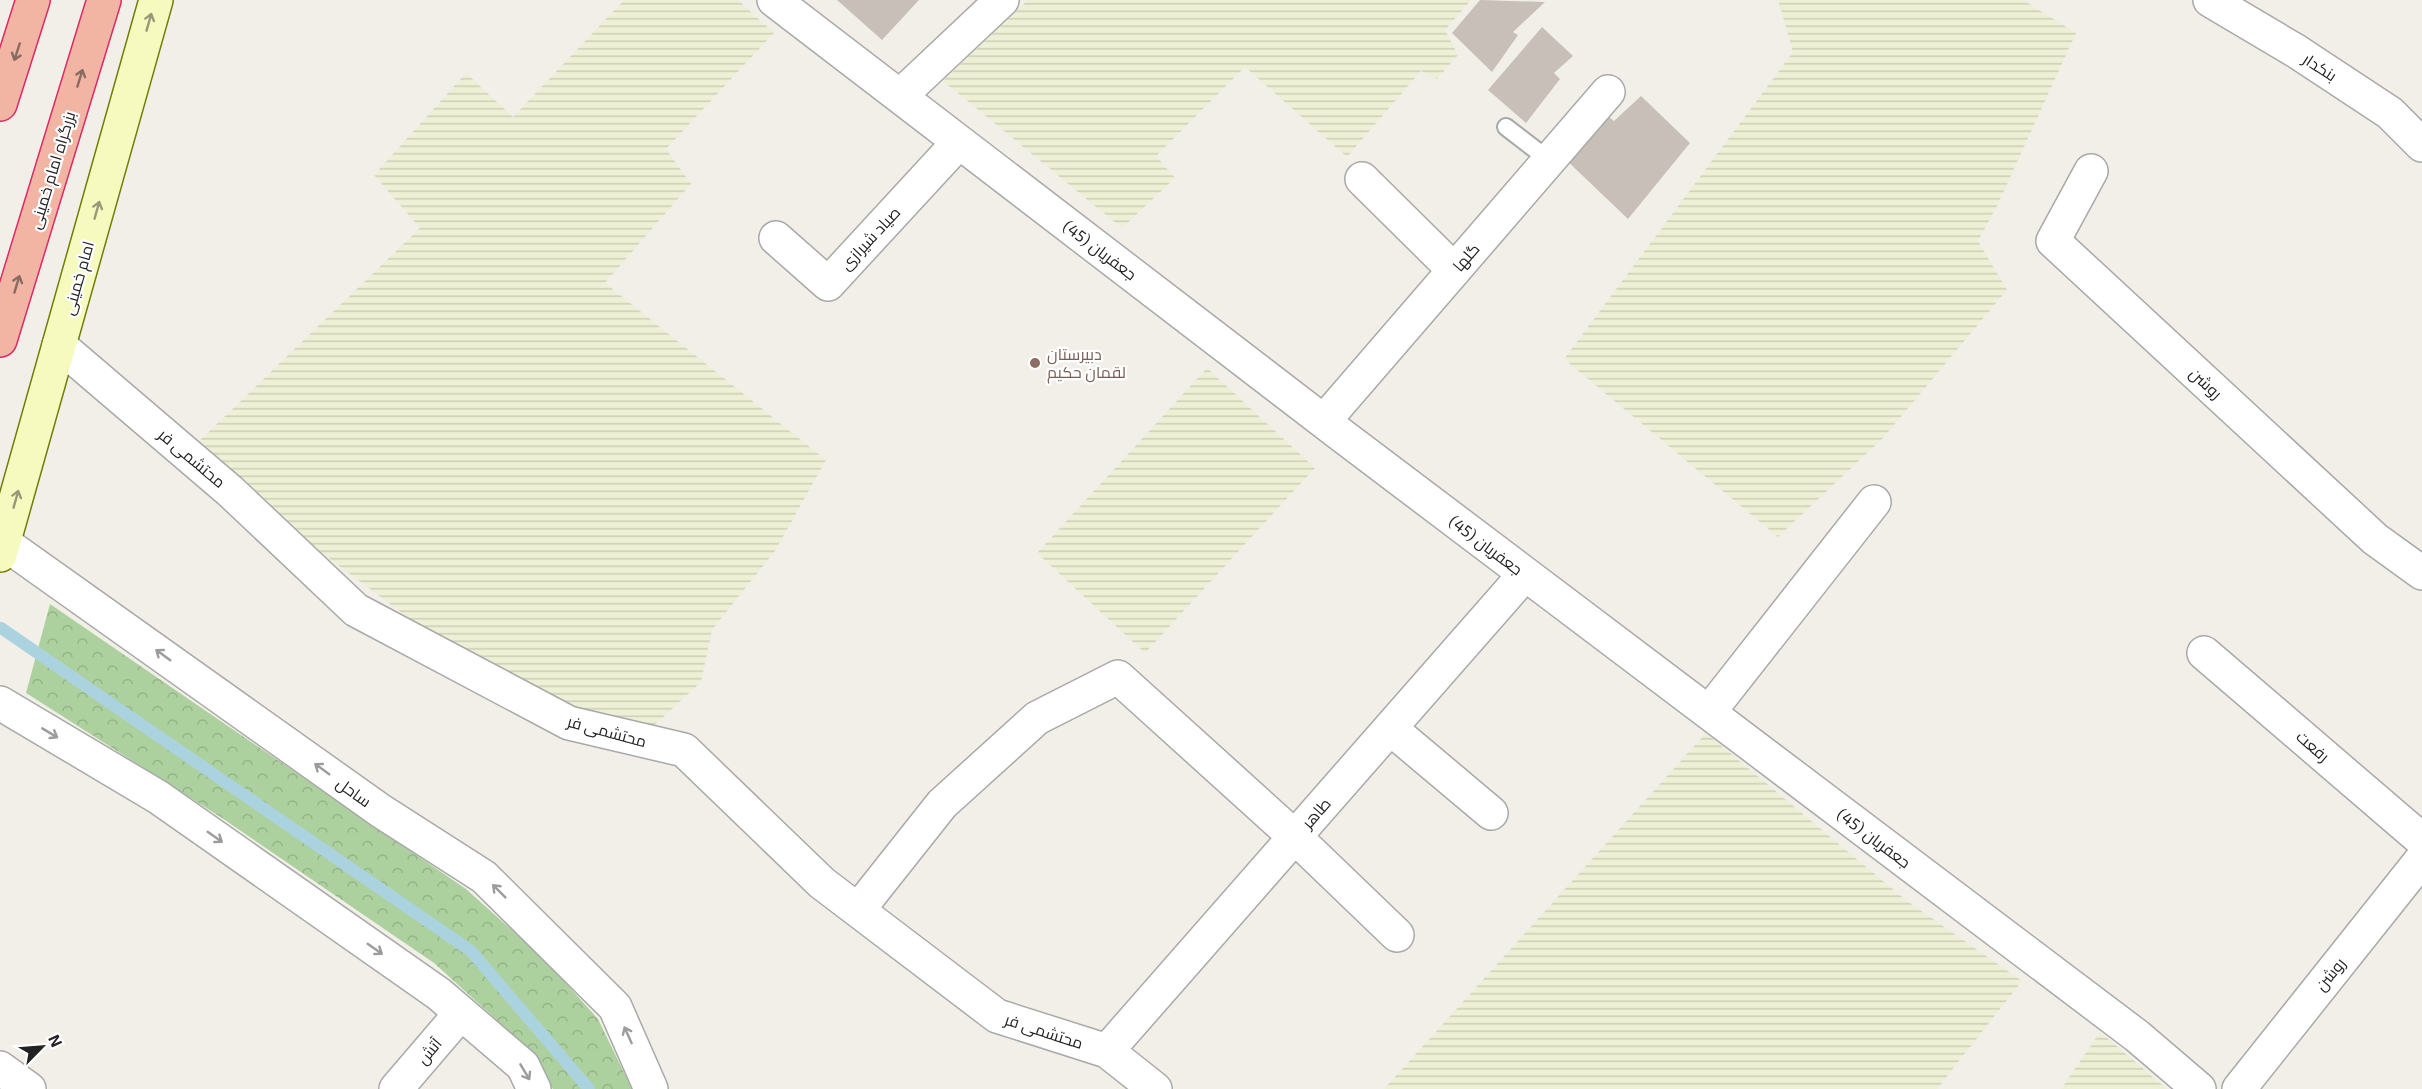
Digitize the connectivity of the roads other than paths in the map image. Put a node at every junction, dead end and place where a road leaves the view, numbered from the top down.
1 (33, 0) edge
2 (104, 0) edge
3 (156, 0) edge
4 (774, 0) edge
5 (2210, 0) edge
6 (993, 3) edge
7 (1608, 92) dead end
8 (900, 96) junction
9 (0, 104) edge
10 (1506, 127) dead end
11 (959, 142) junction
12 (2422, 145) edge
13 (1549, 160) junction
14 (2091, 171) dead end
15 (1362, 179) dead end
16 (776, 238) dead end
17 (1454, 270) junction
18 (0, 340) edge
19 (59, 345) junction
20 (1324, 421) junction
21 (1874, 502) dead end
22 (2, 549) edge
23 (2422, 573) edge
24 (1525, 574) junction
25 (2204, 653) dead end
26 (0, 703) edge
27 (1708, 712) junction
28 (1390, 728) junction
29 (1491, 813) dead end
30 (1295, 837) junction
31 (2422, 840) edge
32 (2422, 859) edge
33 (858, 910) junction
34 (1397, 935) dead end
35 (461, 1013) junction
36 (1107, 1051) junction
37 (0, 1068) edge
38 (29, 1089) edge
39 (396, 1089) edge
40 (534, 1089) edge
41 (651, 1089) edge
42 (1155, 1089) edge
43 (2199, 1089) edge
44 (2239, 1089) edge

1 -> 9 highway
18 -> 2 highway, بزرگراه امام خمینی
19 -> 3 main road, امام خمینی
4 - 8 street, جعفریان (45)
5 - 12 street, بنکدار
6 - 8 street
7 - 13 street, گلها
8 - 11 street, جعفریان (45)
10 - 13 lane
11 - 16 street, صیاد شیرازی
11 - 20 street, جعفریان (45)
13 - 17 street, گلها
14 - 23 street, روشن
15 - 17 street
17 - 20 street, گلها
22 -> 19 main road, امام خمینی
19 - 33 street, محتشمی فر
20 - 24 street, جعفریان (45)
21 - 27 street
41 -> 22 street, ساحل
24 - 27 street, جعفریان (45)
24 - 28 street, طاهر
25 - 31 street, رفعت
26 -> 35 street
27 - 43 street, جعفریان (45)
28 - 29 street
28 - 30 street, طاهر
30 - 33 street
30 - 34 street
30 - 36 street, طاهر
32 - 44 street, روشن
33 - 36 street, محتشمی فر
35 - 39 street, آتش
35 -> 40 street
36 - 42 street
37 - 38 street

